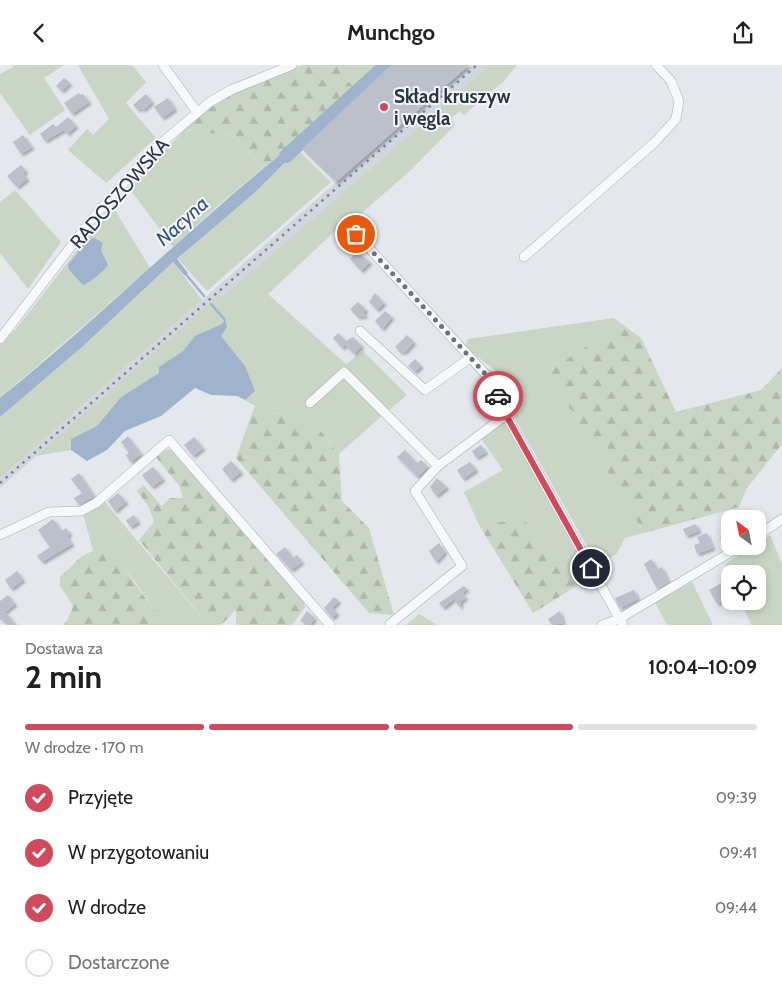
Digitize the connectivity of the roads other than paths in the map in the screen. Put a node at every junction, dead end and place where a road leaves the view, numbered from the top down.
1 (163, 65) edge
2 (292, 65) edge
3 (656, 65) edge
4 (197, 112) junction
5 (356, 234) dead end
6 (524, 257) dead end
7 (360, 331) dead end
8 (0, 339) edge
9 (470, 358) junction
10 (310, 403) dead end
11 (506, 415) junction
12 (438, 467) junction
13 (782, 519) edge
14 (766, 530) edge
15 (0, 535) edge
16 (727, 555) edge
17 (621, 622) edge
18 (390, 624) dead end
19 (330, 625) edge
20 (602, 625) edge

1 - 4 street
2 - 4 street, RADOSZOWSKA
3 - 6 street
4 - 8 street, RADOSZOWSKA
5 - 9 street
7 - 9 street
9 - 11 street
10 - 12 street
11 - 12 street
11 - 17 street
12 - 18 street
13 - 14 street
15 - 19 street
16 - 17 street
17 - 20 street

